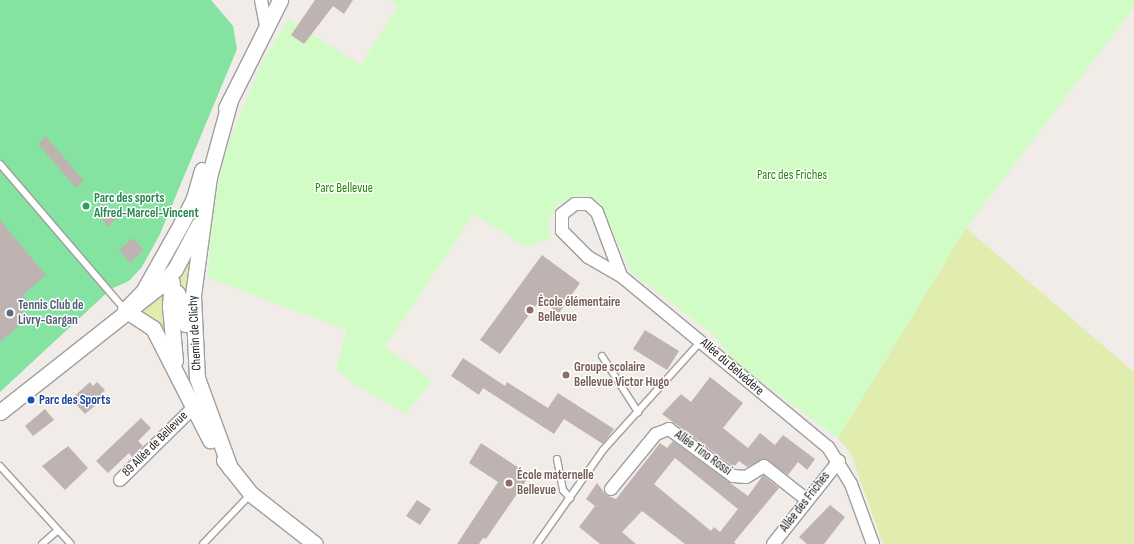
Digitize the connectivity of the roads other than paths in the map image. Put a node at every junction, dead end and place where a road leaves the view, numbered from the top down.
1 (261, 0) edge
2 (280, 0) edge
3 (266, 25) junction
4 (230, 100) junction
5 (0, 164) edge
6 (194, 198) junction
7 (203, 218) junction
8 (181, 253) junction
9 (621, 276) junction
10 (166, 286) junction
11 (144, 290) junction
12 (125, 310) junction
13 (702, 340) junction
14 (602, 356) dead end
15 (178, 378) junction
16 (199, 409) junction
17 (0, 412) edge
18 (638, 412) junction
19 (557, 459) dead end
20 (839, 461) junction
21 (0, 466) edge
22 (120, 480) dead end
23 (611, 489) dead end
24 (251, 494) junction
25 (570, 498) junction
26 (807, 500) junction
27 (57, 531) junction
28 (42, 544) edge
29 (71, 544) edge
30 (203, 544) edge
31 (315, 544) edge
32 (537, 544) edge
33 (773, 544) edge
34 (873, 544) edge

1 - 3 street
2 - 3 street
3 - 4 street
4 - 6 street
4 - 7 street, Chemin de Clichy
5 - 12 lane
6 - 8 street
6 - 11 street
7 - 8 street
7 - 16 street, Chemin de Clichy
8 - 10 street, Chemin de Clichy
9 - 9 street, Allée du Belvédère
9 - 13 street, Allée du Belvédère
10 - 11 street
10 - 12 street
10 - 15 street, Chemin de Clichy
10 - 16 street
11 - 12 street
12 - 15 street
12 - 17 street
13 - 18 lane
13 - 20 street, Allée du Belvédère
14 - 18 lane
15 - 16 street
16 - 22 street, 89 Allée de Bellevue
16 - 24 street, Chemin de Clichy
18 - 25 lane
19 - 25 lane
20 - 26 street, Allée des Friches
20 - 34 street, Allée du Belvédère
21 - 27 lane
23 - 26 street, Allée Tino Rossi
24 - 30 lane
24 - 31 street, Chemin de Clichy
25 - 32 lane
26 - 33 street, Allée des Friches
27 - 28 lane
27 - 29 lane

